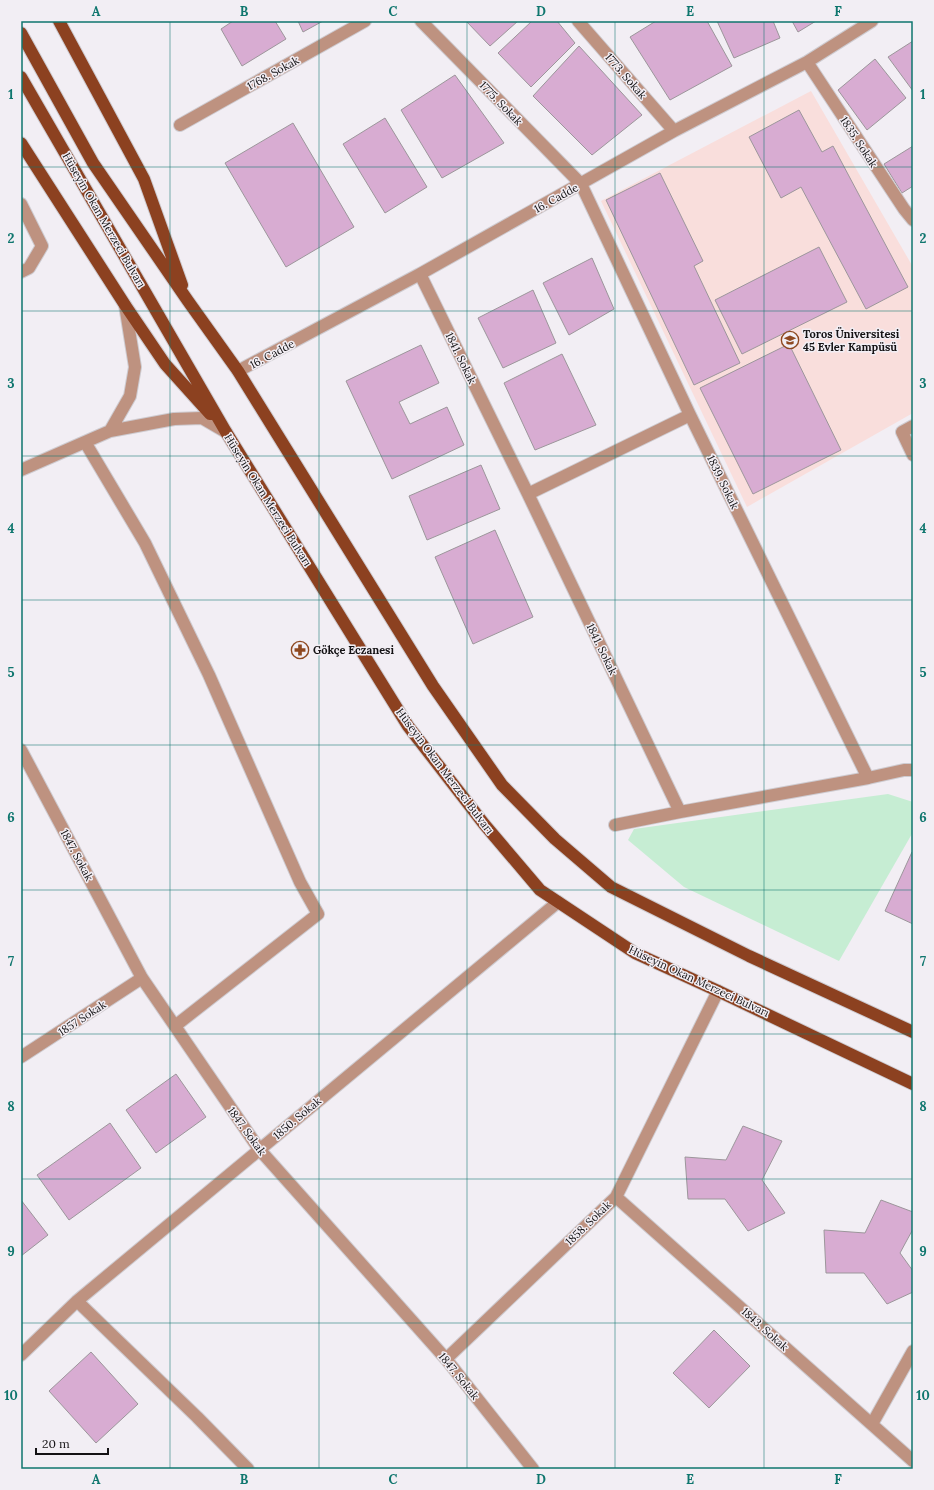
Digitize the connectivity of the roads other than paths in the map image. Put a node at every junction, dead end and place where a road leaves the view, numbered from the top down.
1 (59, 21) edge
2 (366, 21) edge
3 (421, 21) edge
4 (578, 21) edge
5 (872, 21) edge
6 (21, 33) edge
7 (807, 62) junction
8 (21, 77) edge
9 (180, 125) dead end
10 (674, 131) junction
11 (21, 143) edge
12 (581, 184) junction
13 (21, 204) edge
14 (908, 207) edge
15 (913, 220) edge
16 (21, 272) edge
17 (420, 274) junction
18 (188, 301) junction
19 (125, 304) junction
20 (238, 371) junction
21 (690, 415) junction
22 (913, 426) edge
23 (110, 431) junction
24 (226, 432) junction
25 (85, 442) junction
26 (913, 456) edge
27 (21, 470) edge
28 (528, 494) junction
29 (21, 750) edge
30 (910, 768) edge
31 (868, 778) junction
32 (680, 812) junction
33 (615, 826) dead end
34 (558, 902) junction
35 (142, 978) junction
36 (718, 991) junction
37 (175, 1026) junction
38 (913, 1032) edge
39 (21, 1058) edge
40 (913, 1084) edge
41 (259, 1149) junction
42 (616, 1197) junction
43 (76, 1301) junction
44 (913, 1351) edge
45 (21, 1355) edge
46 (446, 1359) junction
47 (872, 1424) junction
48 (913, 1462) edge
49 (248, 1469) edge
50 (533, 1469) edge

1 - 18 main road
2 - 9 street, 1768. Sokak
3 - 12 street, 1775. Sokak
4 - 10 street, 1773. Sokak
5 - 7 street, 16. Cadde
6 - 18 main road, Hüseyin Okan Merzeci Bulvarı
7 - 10 street, 16. Cadde
7 - 14 street, 1835. Sokak
8 - 24 main road, Hüseyin Okan Merzeci Bulvarı
10 - 12 street, 16. Cadde
11 - 19 main road
12 - 17 street, 16. Cadde
12 - 21 street, 1839. Sokak
13 - 16 street
14 - 15 street, 1835. Sokak
17 - 20 street, 16. Cadde
17 - 28 street, 1841. Sokak
18 - 20 main road, Hüseyin Okan Merzeci Bulvarı
19 - 23 street
19 - 24 main road
20 - 38 main road, Hüseyin Okan Merzeci Bulvarı
21 - 28 street
21 - 31 street, 1839. Sokak
22 - 26 street
23 - 24 street
23 - 25 street
24 - 34 main road, Hüseyin Okan Merzeci Bulvarı
25 - 27 street
25 - 37 street
28 - 32 street, 1841. Sokak
29 - 35 street, 1847. Sokak
30 - 31 street
31 - 32 street
32 - 33 street
34 - 36 main road, Hüseyin Okan Merzeci Bulvarı
34 - 41 street, 1850. Sokak
35 - 37 street, 1847. Sokak
35 - 39 street, 1857 Sokak
36 - 40 main road, Hüseyin Okan Merzeci Bulvarı
36 - 42 street, 1858. Sokak
37 - 41 street, 1847. Sokak
41 - 43 street, 1850. Sokak
41 - 46 street, 1847. Sokak
42 - 46 street, 1858. Sokak
42 - 47 street, 1843. Sokak
43 - 45 street, 1850. Sokak
43 - 49 street
44 - 47 street
46 - 50 street, 1847. Sokak
47 - 48 street, 1843. Sokak

